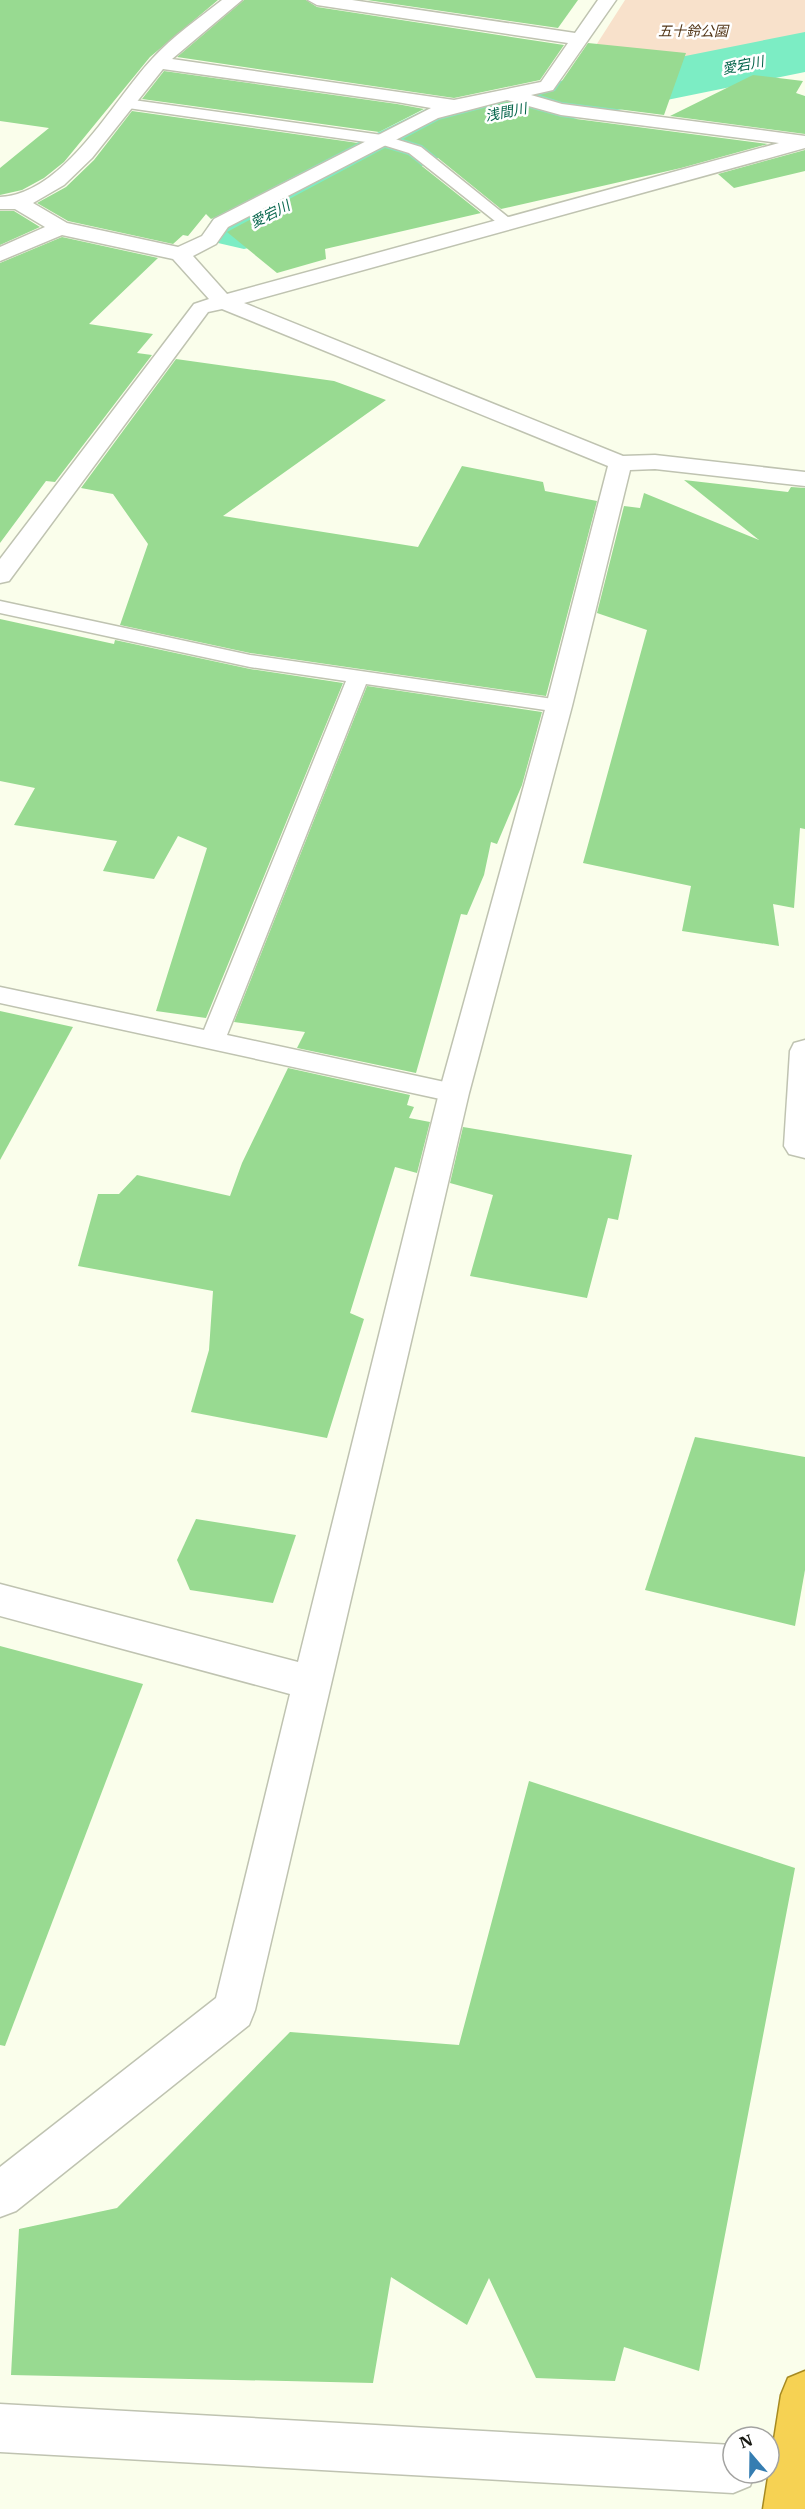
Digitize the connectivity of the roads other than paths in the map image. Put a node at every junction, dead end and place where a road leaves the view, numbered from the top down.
1 (233, 0) edge
2 (316, 0) edge
3 (607, 0) edge
4 (579, 39) junction
5 (158, 63) junction
6 (510, 95) junction
7 (126, 104) junction
8 (454, 106) junction
9 (385, 141) junction
10 (805, 141) edge
11 (10, 203) edge
12 (506, 222) junction
13 (60, 228) junction
14 (180, 254) junction
15 (0, 255) edge
16 (222, 301) junction
17 (620, 463) junction
18 (805, 479) edge
19 (0, 576) edge
20 (0, 607) edge
21 (359, 676) junction
22 (560, 706) junction
23 (0, 995) edge
24 (212, 1041) junction
25 (805, 1051) edge
26 (454, 1093) junction
27 (805, 1146) edge
28 (0, 1600) edge
29 (312, 1683) junction
30 (0, 2195) edge
31 (805, 2395) edge
32 (0, 2428) edge
33 (721, 2468) edge
34 (788, 2481) edge

1 - 5 street
2 - 4 street
3 - 4 street
4 - 6 street
5 - 7 street
5 - 8 street
6 - 8 street
6 - 10 street
7 - 9 lane
7 - 11 street
8 - 9 street
9 - 12 lane
9 - 14 street
10 - 12 street
11 - 13 street
12 - 16 street
13 - 14 street
13 - 15 street
14 - 16 street
16 - 17 street
16 - 19 street
17 - 18 street
17 - 22 street
20 - 21 lane
21 - 22 lane
21 - 24 lane
22 - 26 street
23 - 24 lane
24 - 26 lane
25 - 27 street
26 - 29 street
28 - 29 street
29 - 30 street
31 - 34 highway
32 - 33 street

